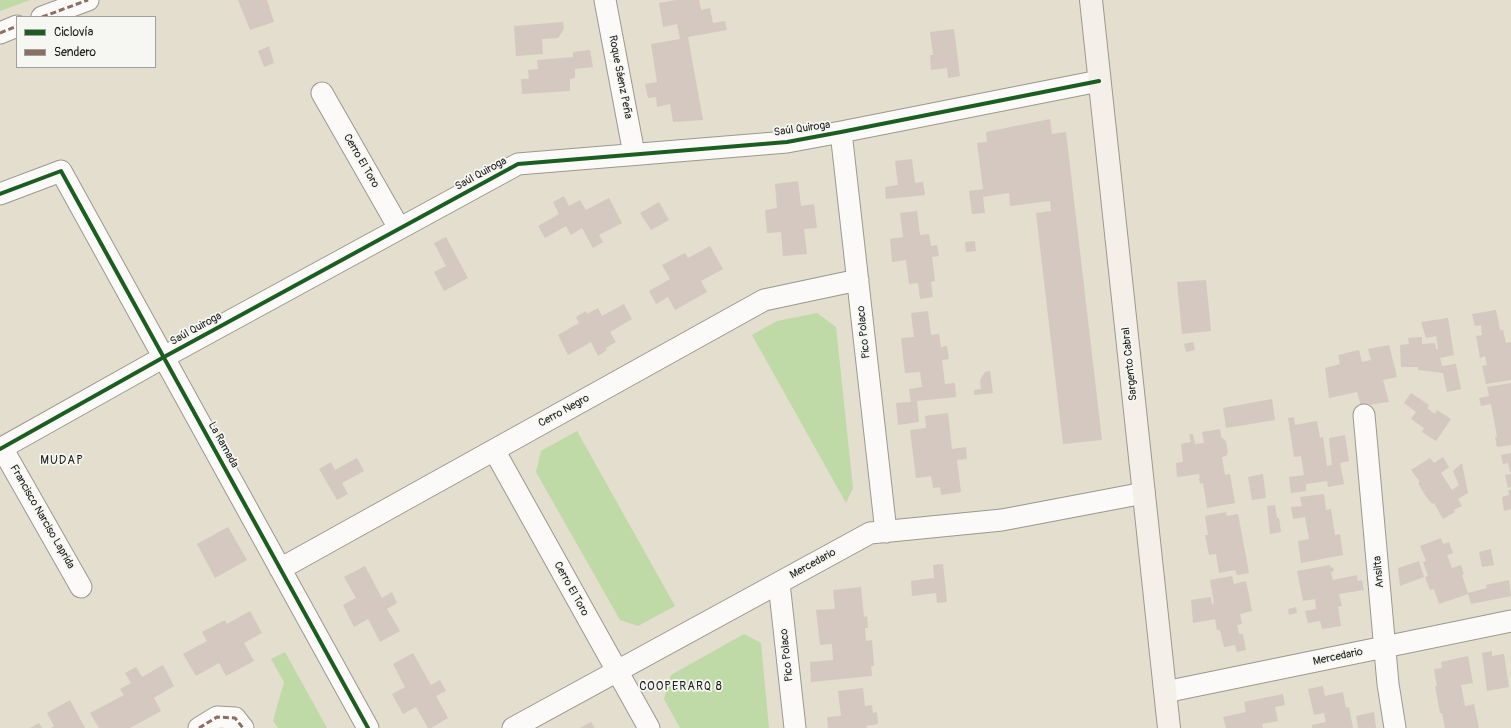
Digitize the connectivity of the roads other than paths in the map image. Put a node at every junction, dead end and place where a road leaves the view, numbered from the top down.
1 (88, 0) edge
2 (605, 0) edge
3 (1091, 0) edge
4 (45, 16) edge
5 (16, 26) edge
6 (0, 33) edge
7 (1099, 80) junction
8 (322, 93) dead end
9 (841, 132) junction
10 (634, 154) junction
11 (0, 194) edge
12 (399, 228) junction
13 (858, 280) junction
14 (164, 357) junction
15 (1364, 415) dead end
16 (1, 448) edge
17 (494, 450) junction
18 (1144, 493) junction
19 (886, 532) junction
20 (280, 568) junction
21 (779, 583) junction
22 (81, 587) dead end
23 (1511, 621) edge
24 (1386, 647) junction
25 (617, 671) junction
26 (1165, 692) junction
27 (199, 728) edge
28 (243, 728) edge
29 (368, 728) edge
30 (513, 728) edge
31 (649, 728) edge
32 (795, 728) edge
33 (1169, 728) edge
34 (1395, 728) edge

1 - 4 street
2 - 10 street, Roque Sáenz Peña
3 - 7 main road, Sargento Cabral
5 - 6 street
7 - 9 street, Saúl Quiroga
7 - 18 main road, Sargento Cabral
8 - 12 street, Cerro El Toro
9 - 10 street, Saúl Quiroga
9 - 13 street, Pico Polaco
10 - 12 street, Saúl Quiroga
11 - 14 street, La Ramada
12 - 14 street, Saúl Quiroga
13 - 17 street, Cerro Negro
13 - 19 street, Pico Polaco
14 - 16 street, Saúl Quiroga
14 - 20 street, La Ramada
15 - 24 street, Ansilta
16 - 22 street, Francisco Narciso Laprida
17 - 20 street, Cerro Negro
17 - 25 street, Cerro El Toro
18 - 19 street, Mercedario
18 - 26 main road, Sargento Cabral
19 - 21 street, Mercedario
20 - 29 street, La Ramada
21 - 25 street, Mercedario
21 - 32 street, Pico Polaco
23 - 24 street, Mercedario
24 - 26 street, Mercedario
24 - 34 street, Ansilta
25 - 30 street, Mercedario
25 - 31 street, Cerro El Toro
26 - 33 main road, Sargento Cabral
27 - 28 street

